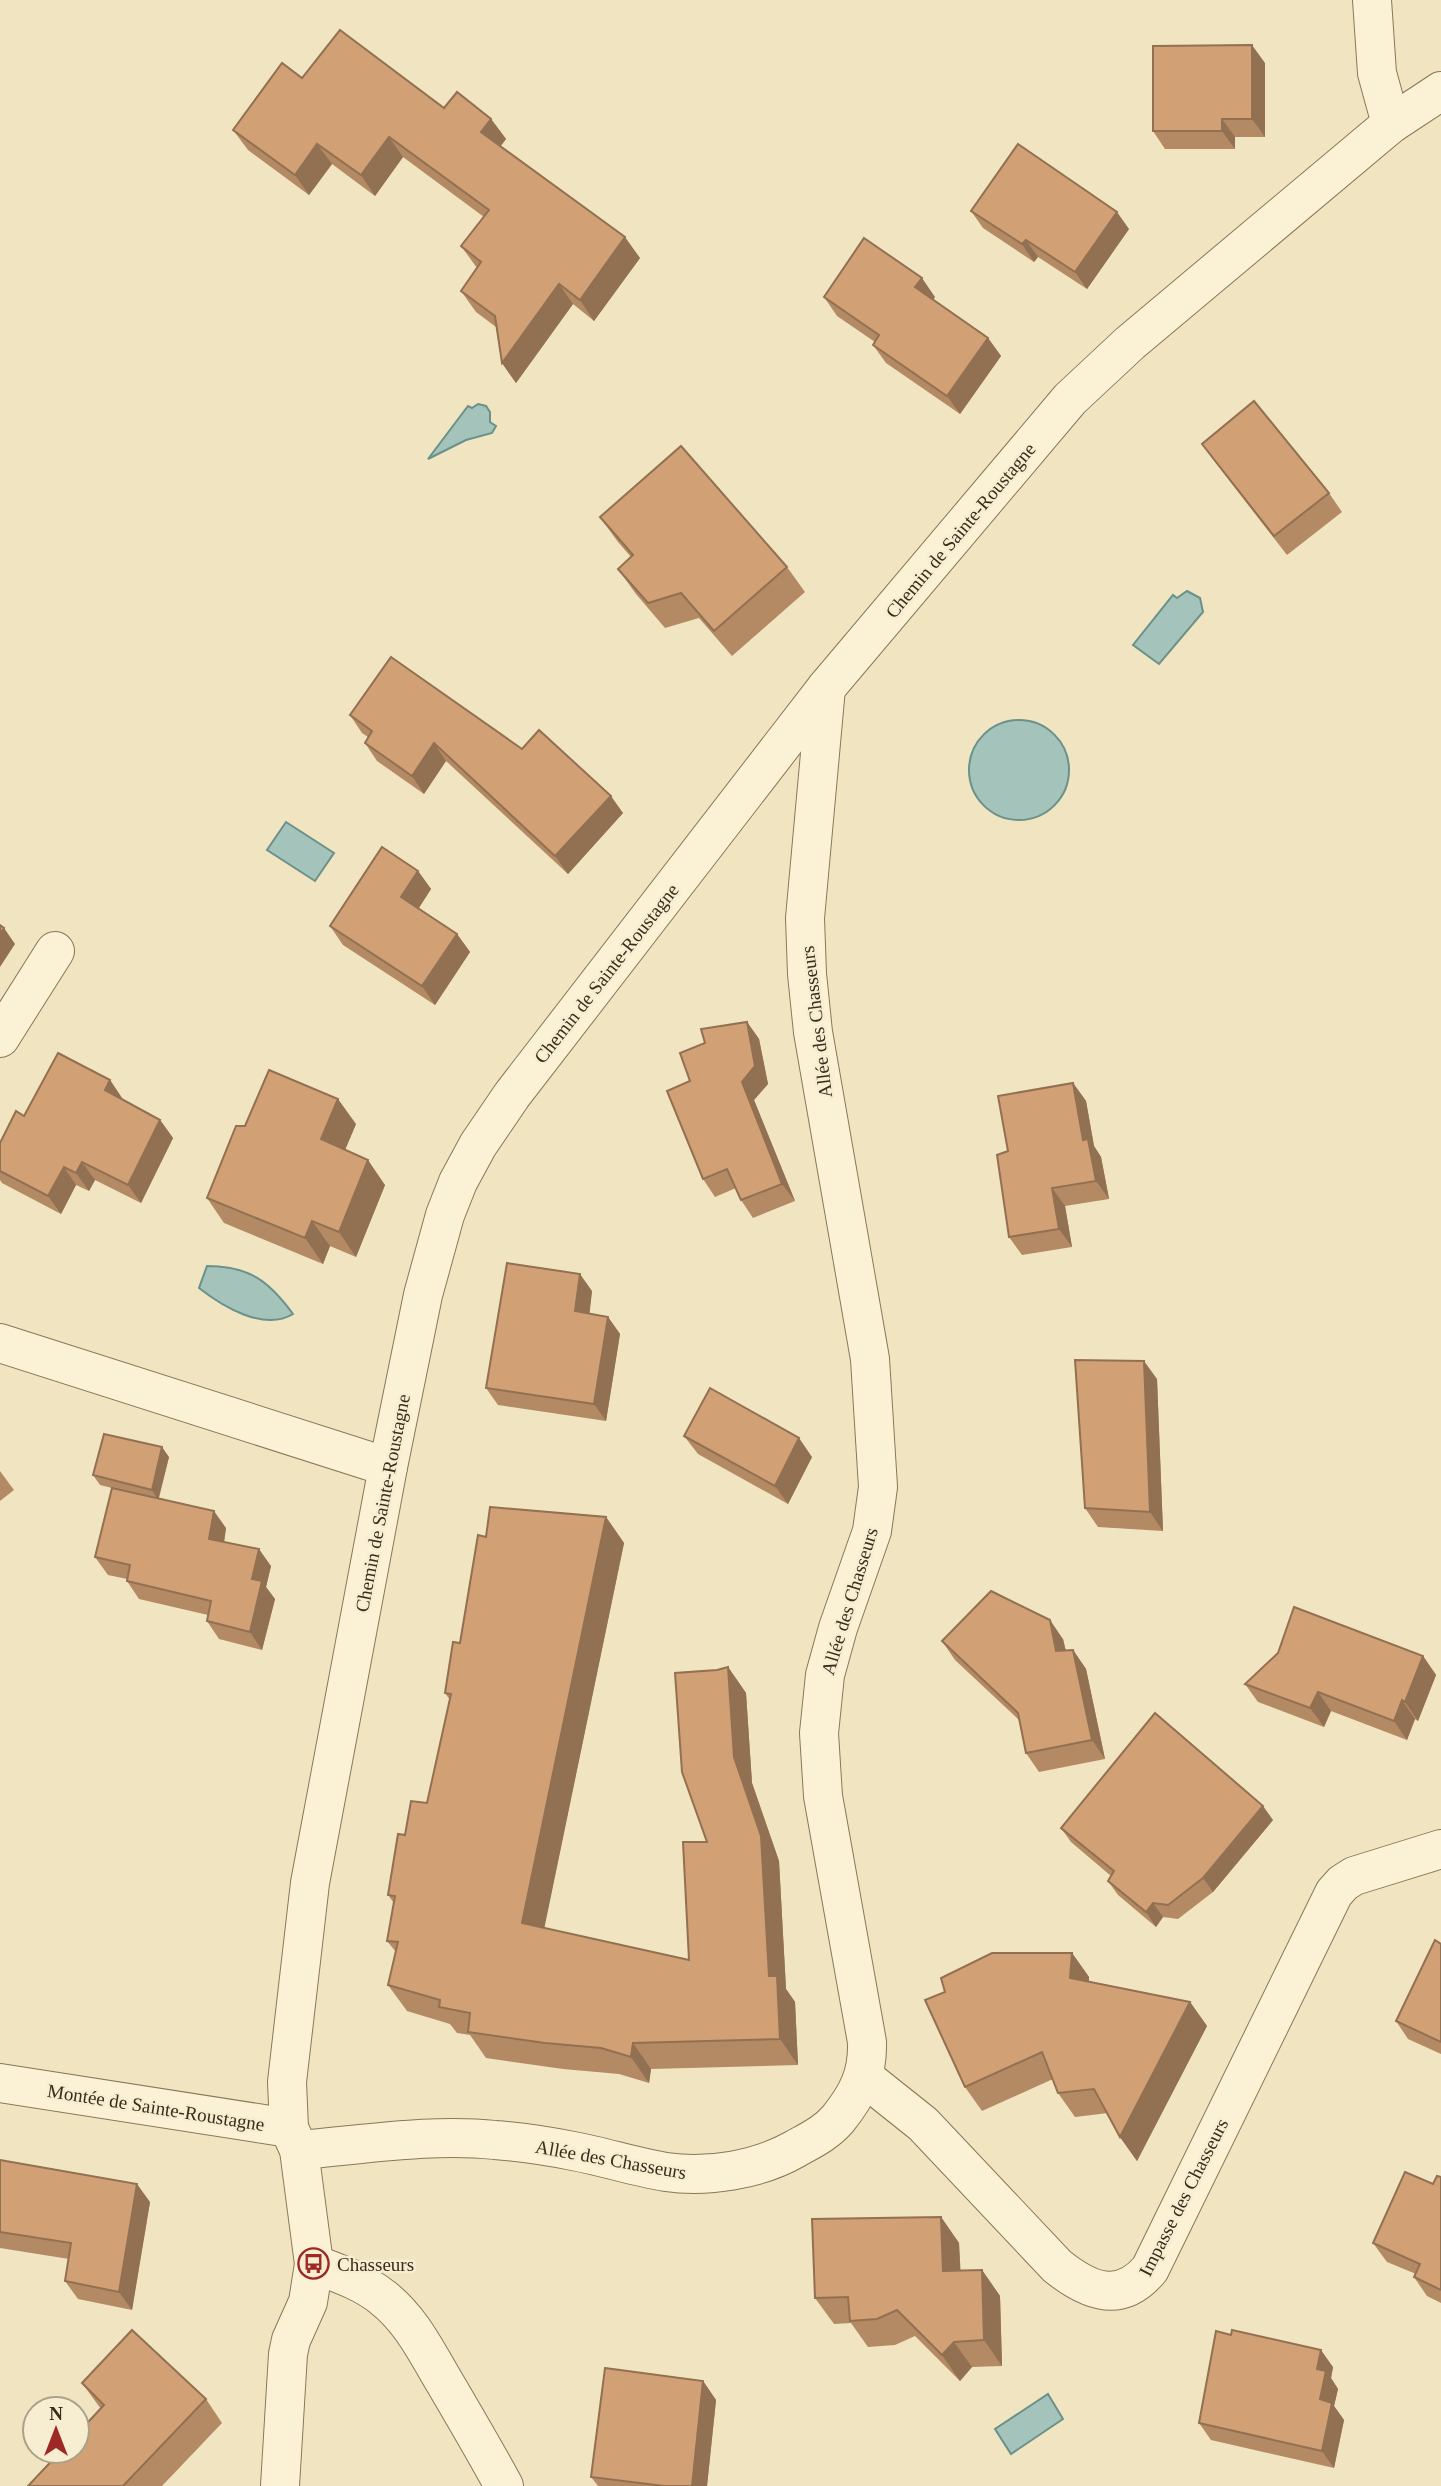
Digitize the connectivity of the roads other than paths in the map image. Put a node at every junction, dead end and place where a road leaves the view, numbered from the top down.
1 (1372, 0) edge
2 (1441, 91) edge
3 (1391, 124) junction
4 (825, 688) junction
5 (55, 950) dead end
6 (0, 1038) edge
7 (0, 1343) edge
8 (388, 1467) junction
9 (1441, 1849) edge
10 (864, 2077) junction
11 (0, 2083) edge
12 (294, 2139) junction
13 (314, 2264) junction
14 (280, 2486) edge
15 (504, 2486) edge

1 - 3 street
2 - 3 street, Chemin de Sainte-Roustagne
3 - 4 street, Chemin de Sainte-Roustagne
4 - 8 street, Chemin de Sainte-Roustagne
4 - 10 street, Allée des Chasseurs
5 - 6 street
7 - 8 street
8 - 12 street, Chemin de Sainte-Roustagne
9 - 10 street, Impasse des Chasseurs
10 - 12 street, Allée des Chasseurs
11 - 12 street, Montée de Sainte-Roustagne
12 - 13 street, Chemin de Sainte-Roustagne
13 - 14 street, Chemin de Sainte-Roustagne
13 - 15 street

